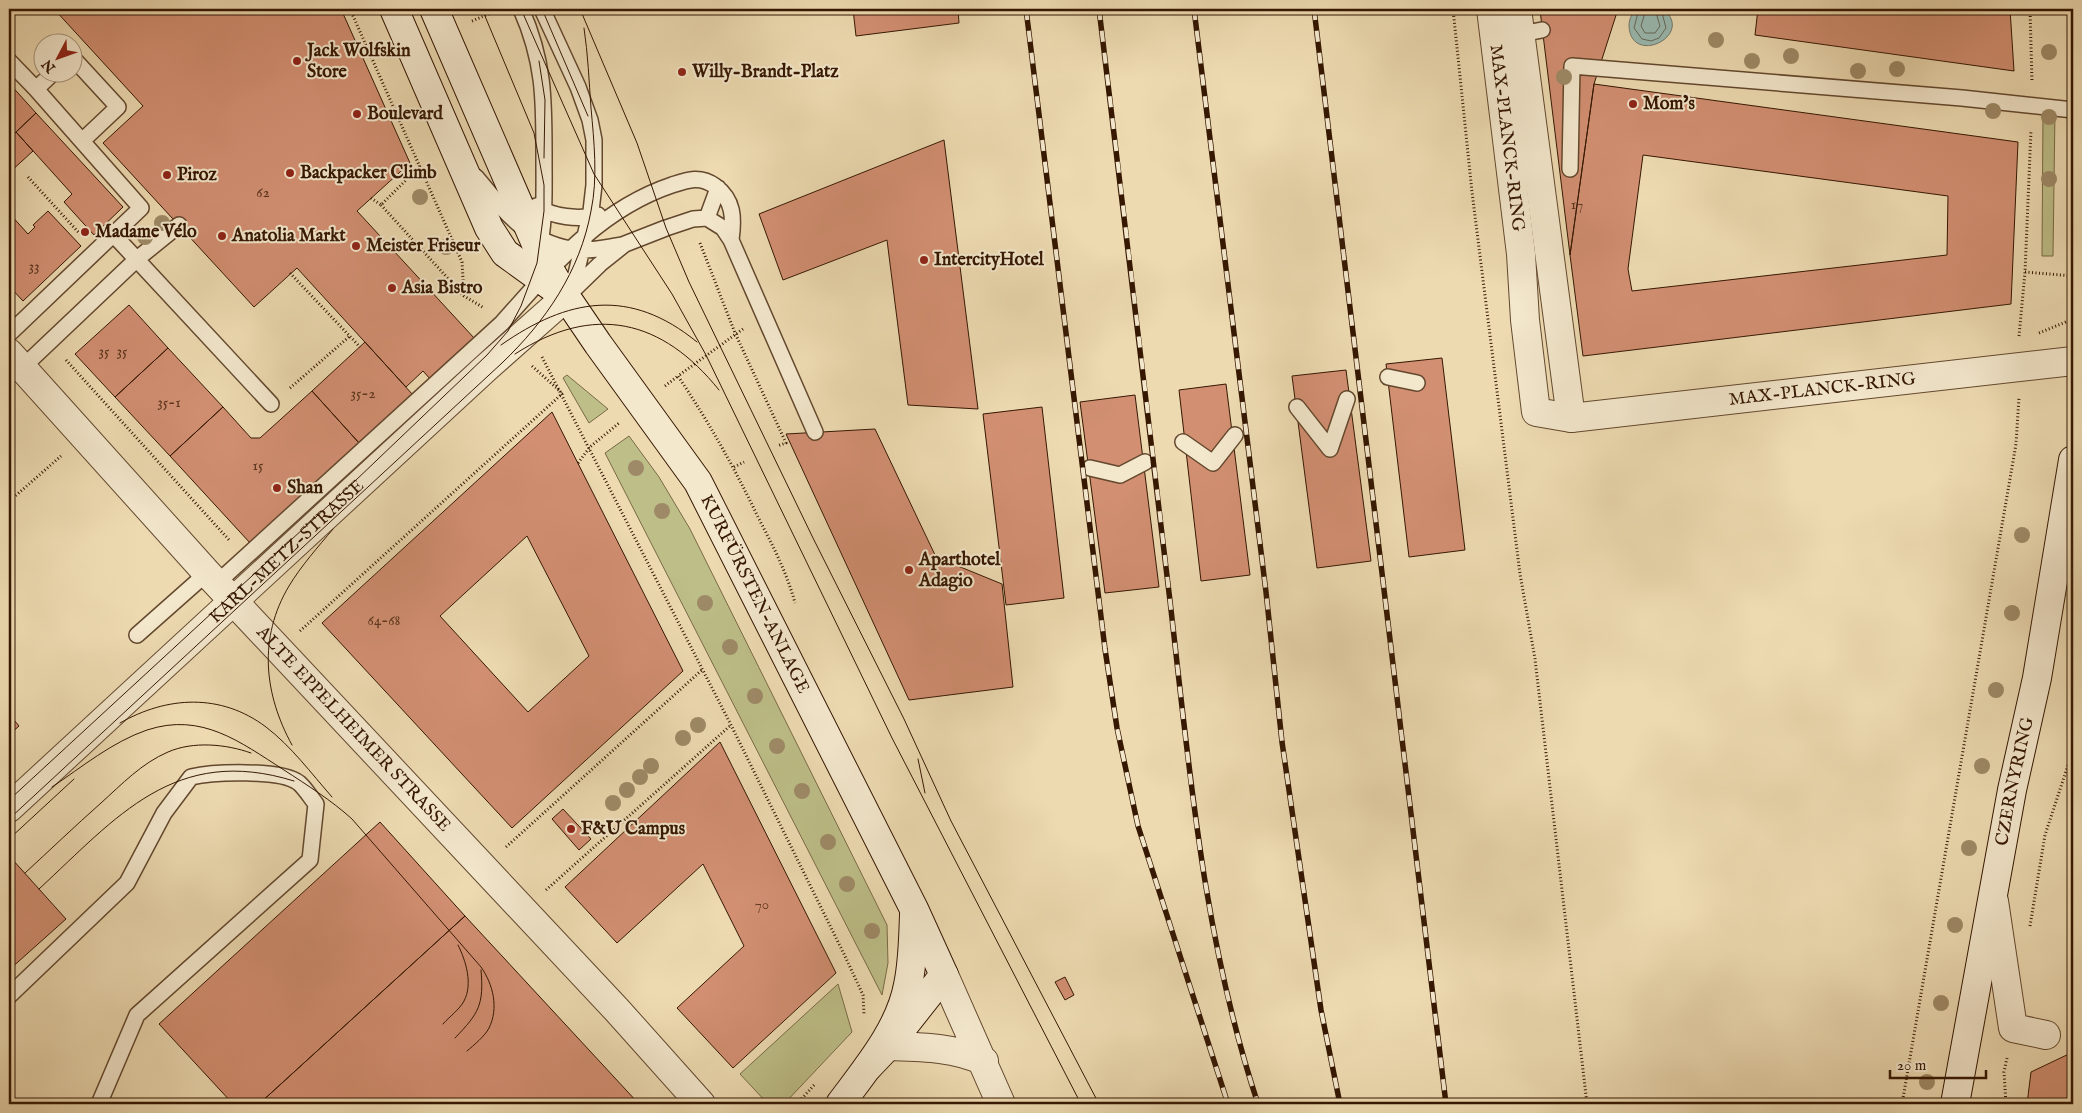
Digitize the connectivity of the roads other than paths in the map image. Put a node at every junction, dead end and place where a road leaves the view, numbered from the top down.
1 (394, 9) edge
2 (434, 9) edge
3 (521, 9) edge
4 (542, 9) edge
5 (1491, 9) edge
6 (1527, 24) edge
7 (9, 61) edge
8 (82, 68) edge
9 (43, 82) edge
10 (36, 89) junction
11 (2073, 110) edge
12 (82, 141) junction
13 (454, 151) junction
14 (1570, 169) dead end
15 (718, 188) junction
16 (511, 190) junction
17 (544, 211) junction
18 (616, 211) junction
19 (590, 217) junction
20 (700, 218) junction
21 (179, 225) dead end
22 (586, 233) junction
23 (113, 234) junction
24 (731, 240) junction
25 (625, 244) junction
26 (575, 249) junction
27 (137, 259) junction
28 (537, 263) junction
29 (566, 297) junction
30 (509, 333) junction
31 (12, 353) edge
32 (2073, 361) edge
33 (1388, 377) dead end
34 (1417, 383) dead end
35 (1347, 399) dead end
36 (271, 404) road end
37 (1298, 407) dead end
38 (1571, 418) junction
39 (815, 432) dead end
40 (1235, 434) dead end
41 (1184, 442) dead end
42 (2073, 460) edge
43 (1145, 462) dead end
44 (1090, 468) dead end
45 (220, 586) junction
46 (138, 635) dead end
47 (9, 808) edge
48 (1993, 894) junction
49 (914, 909) junction
50 (944, 975) junction
51 (9, 996) edge
52 (2046, 1035) dead end
53 (888, 1046) junction
54 (984, 1061) junction
55 (868, 1067) junction
56 (99, 1104) edge
57 (701, 1104) edge
58 (840, 1104) edge
59 (1001, 1104) edge
60 (1955, 1104) edge

1 - 13 street, KURFÜRSTEN-ANLAGE
2 - 16 street, KURFÜRSTEN-ANLAGE
3 - 17 lane
4 - 19 lane
5 - 38 street, MAX-PLANCK-RING
6 - 38 street, MAX-PLANCK-RING
7 - 10 lane
8 - 12 lane
9 - 10 lane
10 - 12 lane
11 - 14 lane
12 - 23 lane
13 - 28 lane, KURFÜRSTEN-ANLAGE
13 - 28 street, KURFÜRSTEN-ANLAGE
15 - 18 lane
15 - 20 lane
15 - 24 lane
16 - 17 lane
16 - 28 street, KURFÜRSTEN-ANLAGE
17 - 19 lane
17 - 28 lane
18 - 19 lane
18 - 22 lane
19 - 22 lane
20 - 24 lane
20 - 25 lane
21 - 27 lane
22 - 26 lane
23 - 27 lane
23 - 31 lane
24 - 39 lane
25 - 26 lane
25 - 29 lane
26 - 28 lane
26 - 28 lane
26 - 29 lane
27 - 31 lane
27 - 36 lane
28 - 29 street, KURFÜRSTEN-ANLAGE
28 - 30 lane
28 - 30 lane
29 - 30 street, KARL-METZ-STRASSE
29 - 49 street, KURFÜRSTEN-ANLAGE
30 - 45 street, KARL-METZ-STRASSE
30 - 45 lane
31 - 45 street, ALTE EPPELHEIMER STRASSE
32 - 38 street, MAX-PLANCK-RING
33 - 34 lane
35 - 37 lane
40 - 41 lane
42 - 48 street, CZERNYRING
43 - 44 lane
45 - 46 lane
45 - 47 street, KARL-METZ-STRASSE
45 - 57 street, ALTE EPPELHEIMER STRASSE
48 - 52 street
48 - 60 street, CZERNYRING
49 - 50 street, KURFÜRSTEN-ANLAGE
49 - 55 street, KURFÜRSTEN-ANLAGE
50 - 53 street, KURFÜRSTEN-ANLAGE
50 - 54 street
51 - 56 lane
53 - 54 street
53 - 55 street, KURFÜRSTEN-ANLAGE
54 - 59 street
55 - 58 street, KURFÜRSTEN-ANLAGE

